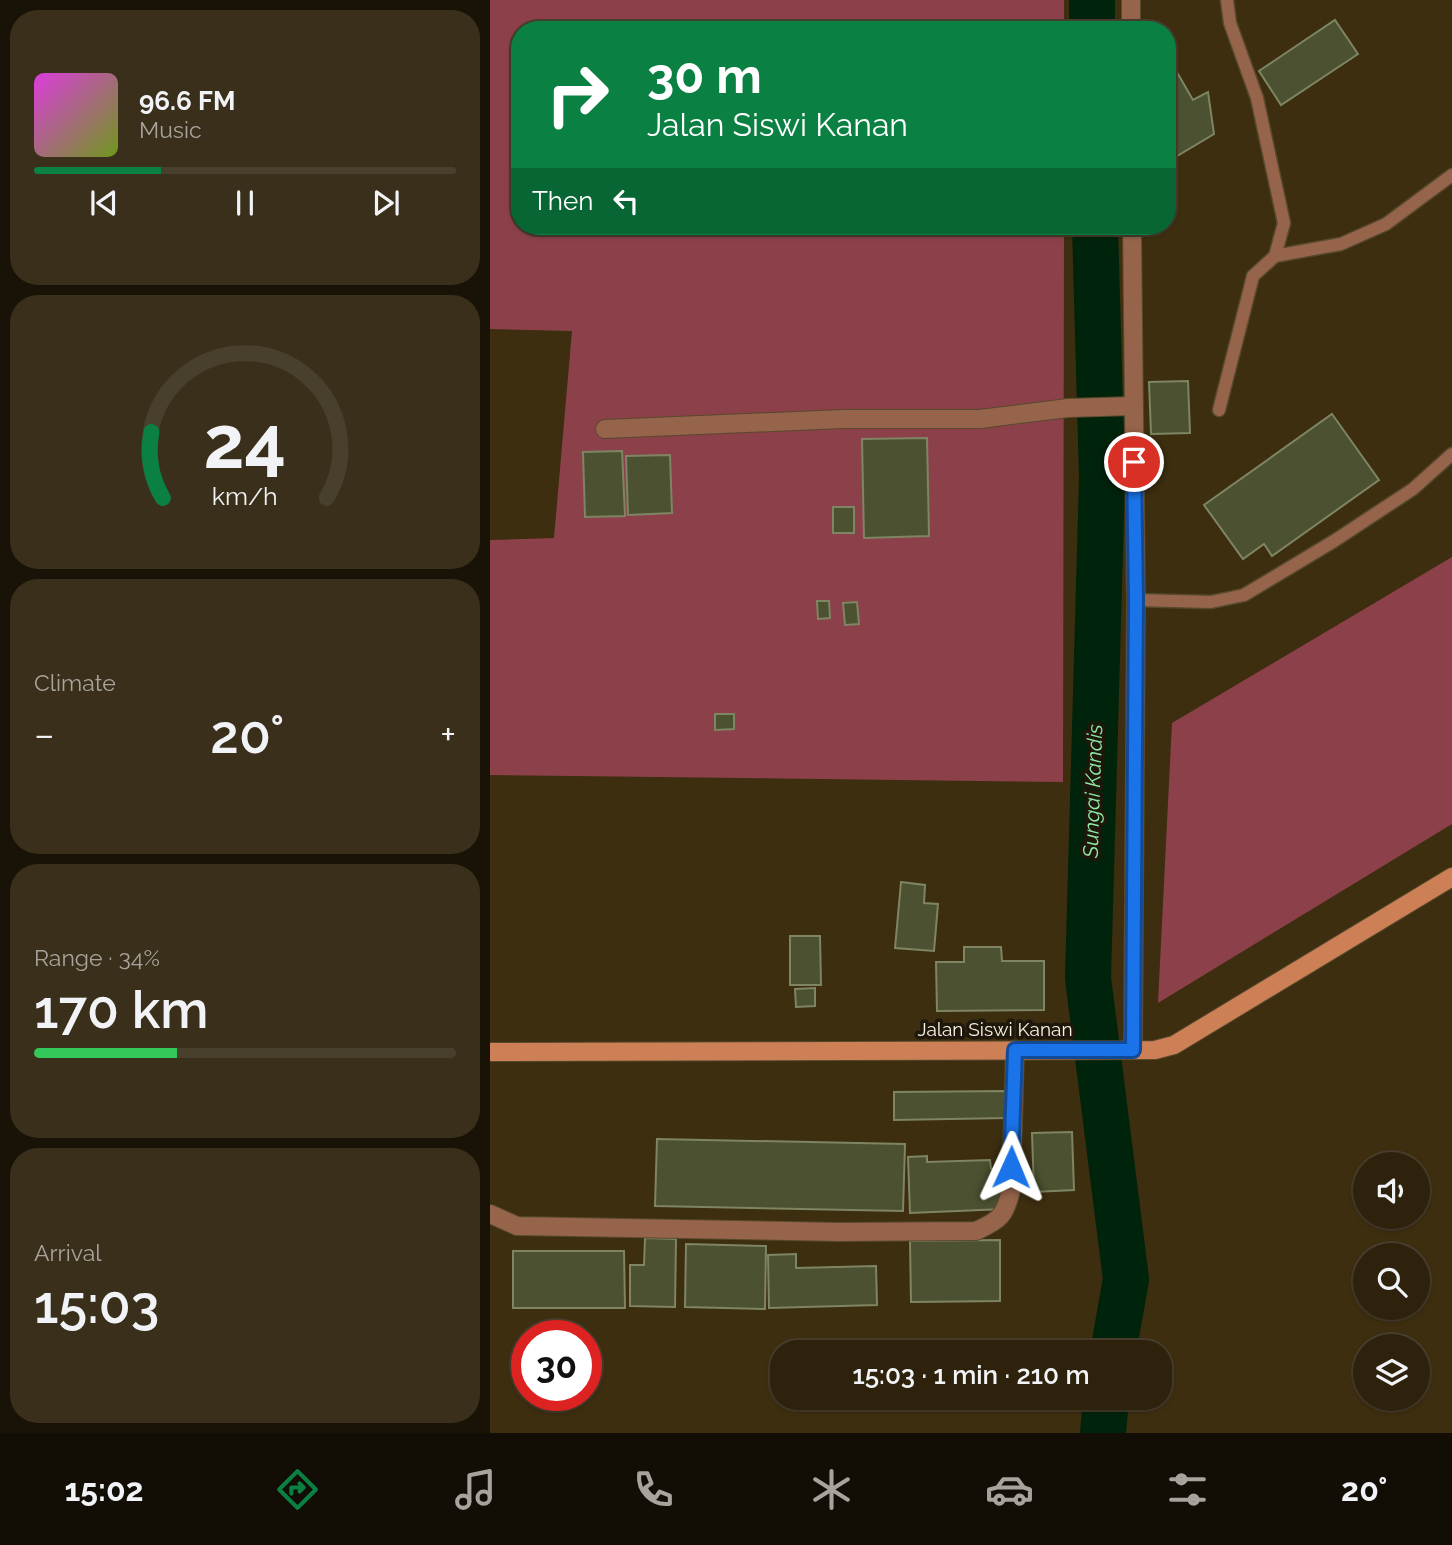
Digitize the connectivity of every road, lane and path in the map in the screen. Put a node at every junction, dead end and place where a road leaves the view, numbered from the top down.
1 (1131, 0) edge
2 (1227, 0) edge
3 (1131, 21) edge
4 (1452, 175) edge
5 (1132, 235) edge
6 (1275, 256) junction
7 (1125, 407) junction
8 (1219, 410) dead end
9 (605, 429) dead end
10 (1452, 454) edge
11 (1136, 600) junction
12 (1452, 877) edge
13 (1015, 1050) junction
14 (1127, 1050) junction
15 (490, 1052) edge
16 (490, 1214) edge

1 - 3 street
2 - 6 lane
4 - 6 lane
5 - 7 street
6 - 8 lane
7 - 9 street
7 - 11 street
10 - 11 lane
11 - 14 street
12 - 14 street, Jalan Siswi Kanan
13 - 14 street, Jalan Siswi Kanan
13 - 15 street, Jalan Siswi Kanan
13 - 16 street

